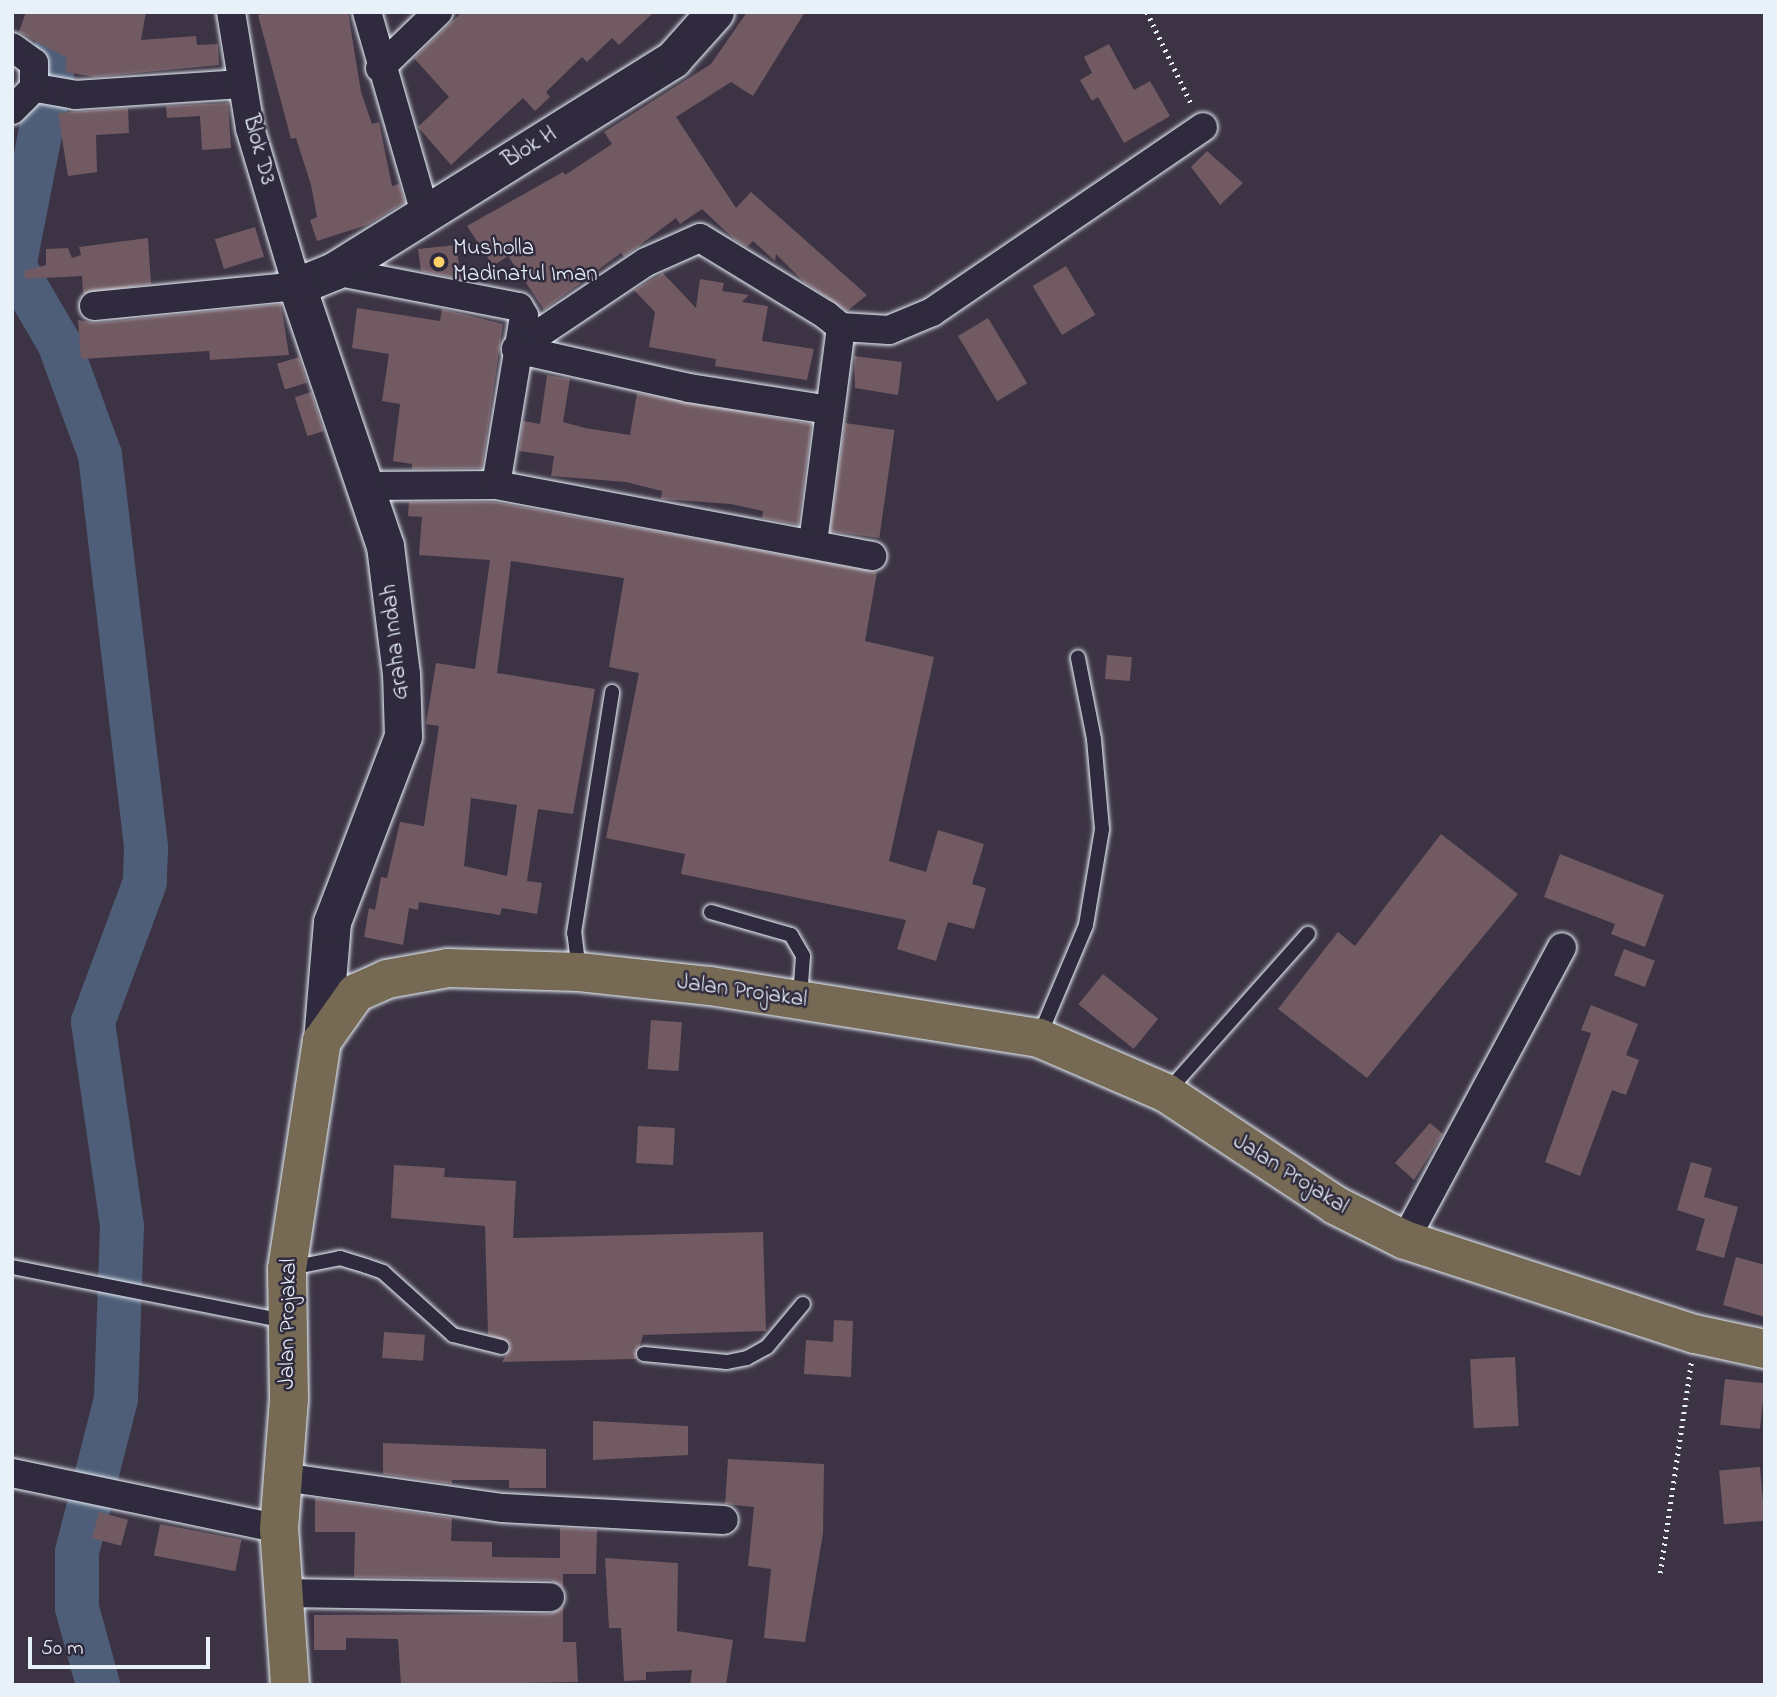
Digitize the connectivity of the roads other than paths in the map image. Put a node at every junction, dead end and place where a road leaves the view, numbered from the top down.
1 (231, 12) edge
2 (367, 12) edge
3 (438, 12) edge
4 (715, 12) edge
5 (12, 47) edge
6 (380, 68) junction
7 (242, 84) junction
8 (38, 89) junction
9 (12, 110) edge
10 (1203, 127) road end
11 (425, 213) junction
12 (334, 271) junction
13 (297, 286) junction
14 (94, 306) dead end
15 (841, 327) junction
16 (516, 349) junction
17 (829, 410) junction
18 (496, 485) junction
19 (367, 486) junction
20 (813, 542) junction
21 (872, 556) dead end
22 (1078, 658) dead end
23 (612, 692) dead end
24 (711, 912) dead end
25 (1308, 934) dead end
26 (1562, 947) dead end
27 (579, 972) junction
28 (800, 1000) junction
29 (1039, 1038) junction
30 (322, 1041) junction
31 (1166, 1093) junction
32 (1405, 1240) junction
33 (12, 1267) edge
34 (286, 1269) junction
35 (803, 1304) dead end
36 (286, 1321) junction
37 (502, 1347) dead end
38 (1765, 1349) edge
39 (644, 1354) dead end
40 (12, 1473) edge
41 (282, 1477) junction
42 (724, 1520) dead end
43 (279, 1529) junction
44 (283, 1593) junction
45 (550, 1597) dead end
46 (290, 1685) edge

1 - 7 street, Blok D3
2 - 6 street
3 - 6 street
4 - 11 street, Blok H
5 - 8 street
6 - 11 street
7 - 8 street
7 - 13 street, Blok D3
8 - 9 street
10 - 15 street
11 - 12 street, Blok H
12 - 13 street
12 - 16 street
13 - 14 street
13 - 19 street, Graha Indah
15 - 16 street
15 - 17 street
16 - 17 street
16 - 18 street
17 - 20 street
18 - 19 street
18 - 20 street
19 - 30 street, Graha Indah
20 - 21 street
22 - 29 lane
23 - 27 lane
24 - 28 lane
25 - 31 lane
26 - 32 street
27 - 28 main road, Jalan Projakal
27 - 30 main road, Jalan Projakal
28 - 29 main road, Jalan Projakal
29 - 31 main road, Jalan Projakal
30 - 34 main road, Jalan Projakal
31 - 32 main road, Jalan Projakal
32 - 38 main road, Jalan Projakal
33 - 36 lane
34 - 36 main road, Jalan Projakal
34 - 37 lane
35 - 39 lane
36 - 41 main road, Jalan Projakal
40 - 43 street
41 - 42 street
41 - 43 main road, Jalan Projakal
43 - 44 main road, Jalan Projakal
44 - 45 street
44 - 46 main road, Jalan Projakal

